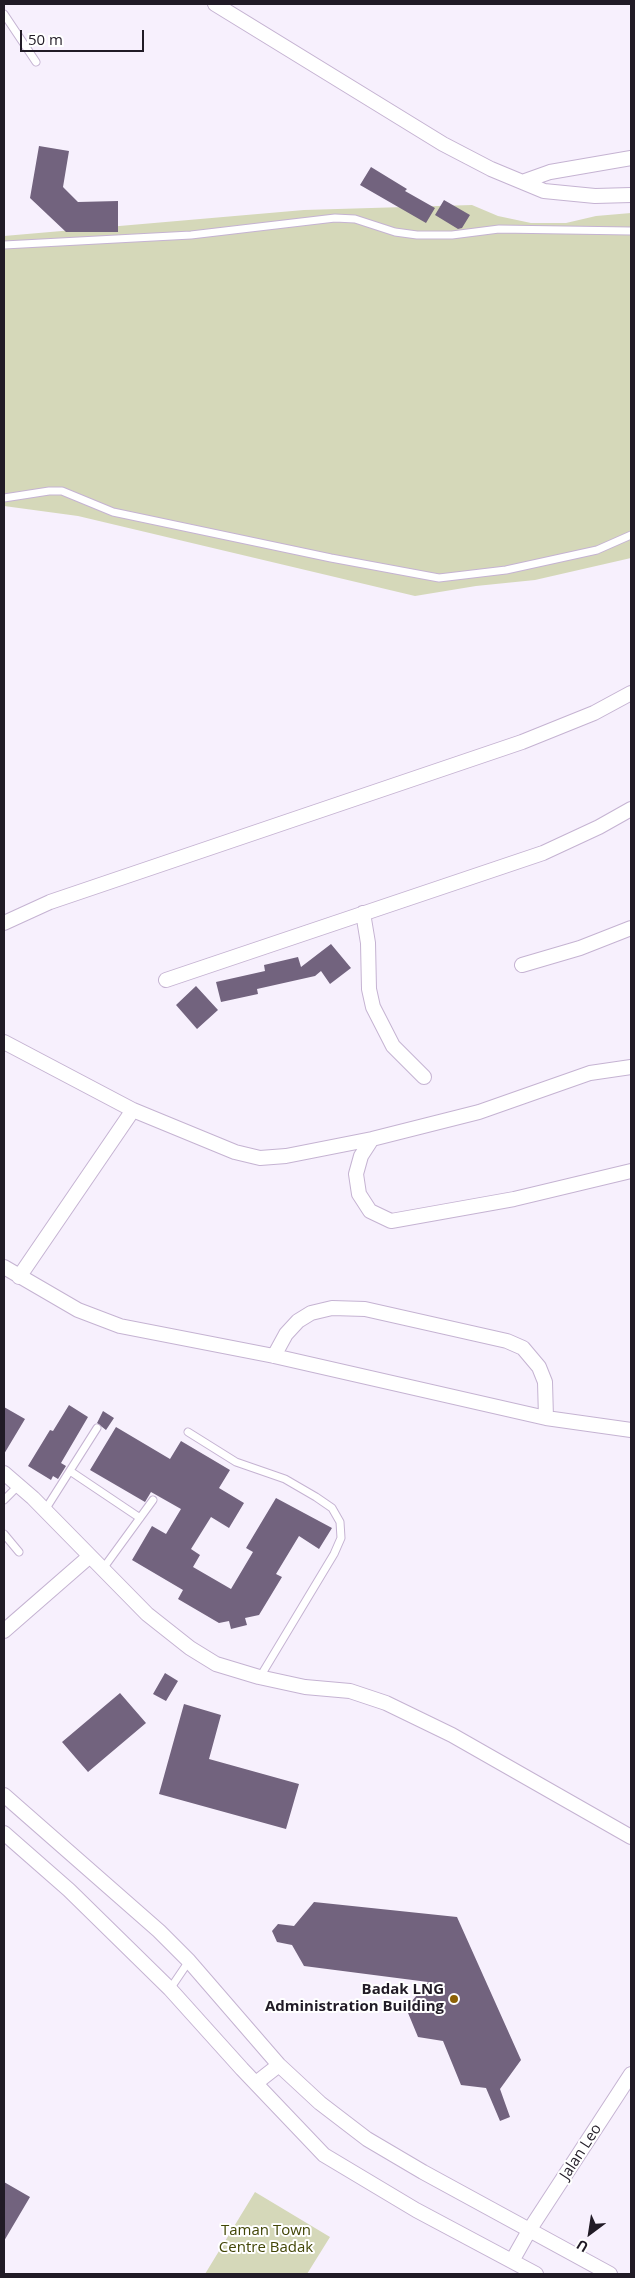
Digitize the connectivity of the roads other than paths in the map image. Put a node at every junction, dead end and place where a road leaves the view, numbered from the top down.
1 (214, 4) edge
2 (4, 14) edge
3 (36, 62) dead end
4 (631, 158) edge
5 (522, 182) junction
6 (631, 195) edge
7 (631, 231) edge
8 (4, 245) edge
9 (4, 498) edge
10 (631, 535) edge
11 (631, 693) edge
12 (631, 809) edge
13 (363, 913) junction
14 (4, 923) edge
15 (631, 928) edge
16 (522, 965) dead end
17 (166, 980) dead end
18 (4, 1042) edge
19 (631, 1067) edge
20 (424, 1078) dead end
21 (133, 1110) junction
22 (372, 1139) junction
23 (631, 1171) edge
24 (4, 1267) edge
25 (19, 1277) junction
26 (274, 1356) junction
27 (546, 1418) junction
28 (97, 1428) dead end
29 (631, 1430) edge
30 (188, 1432) dead end
31 (70, 1471) junction
32 (4, 1473) edge
33 (18, 1486) junction
34 (4, 1500) edge
35 (153, 1500) dead end
36 (45, 1510) junction
37 (140, 1518) junction
38 (4, 1534) edge
39 (19, 1552) dead end
40 (90, 1556) junction
41 (102, 1570) junction
42 (4, 1632) edge
43 (259, 1677) junction
44 (4, 1795) edge
45 (4, 1833) edge
46 (631, 1837) edge
47 (188, 1961) junction
48 (170, 1989) junction
49 (279, 2065) junction
50 (631, 2074) edge
51 (256, 2084) junction
52 (530, 2229) junction
53 (512, 2261) junction
54 (536, 2274) edge
55 (610, 2274) edge

1 - 5 street
2 - 3 lane
4 - 5 street
5 - 6 street
7 - 8 lane
9 - 10 lane
11 - 14 street
12 - 13 street
13 - 17 street
13 - 20 street
15 - 16 street
18 - 21 street
19 - 22 street
21 - 22 street
21 - 25 street
22 - 23 street
24 - 25 street
25 - 26 street
26 - 27 street
26 - 27 street
27 - 29 street
28 - 31 lane
30 - 43 lane
31 - 36 lane
31 - 37 lane
32 - 33 street
33 - 34 lane
33 - 36 street
35 - 37 lane
36 - 40 street
37 - 41 lane
38 - 39 lane
40 - 41 street
40 - 42 street
41 - 43 street
43 - 46 street
44 - 47 street
45 - 48 street
47 - 48 lane
47 - 49 street
48 - 51 street
49 - 51 street
49 - 52 street
50 - 52 street, Jalan Leo
51 - 53 street
52 - 53 street, Jalan Leo
52 - 55 street
53 - 54 street

